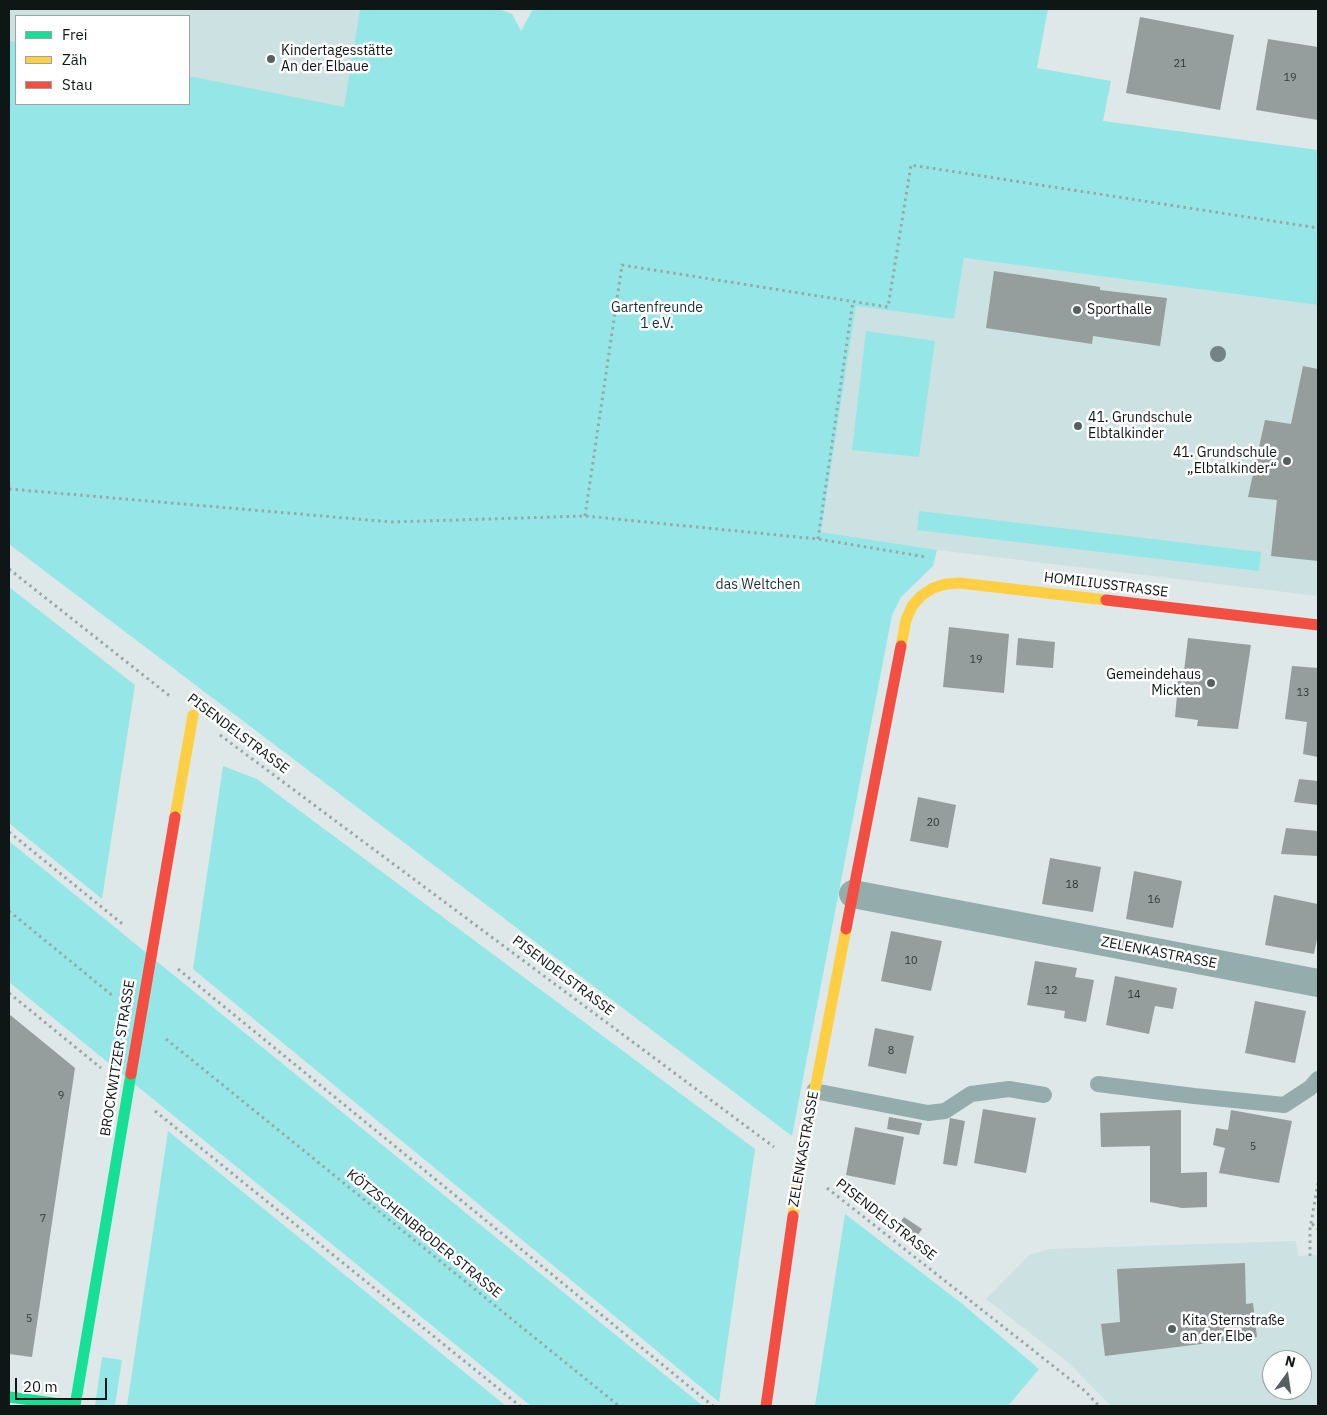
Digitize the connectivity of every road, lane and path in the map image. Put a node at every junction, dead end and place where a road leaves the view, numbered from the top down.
1 (1318, 228) edge
2 (852, 301) junction
3 (9, 489) edge
4 (585, 516) junction
5 (818, 540) junction
6 (9, 569) edge
7 (946, 584) junction
8 (906, 620) joint
9 (1318, 625) edge
10 (193, 715) junction
11 (9, 832) edge
12 (853, 894) junction
13 (9, 911) edge
14 (152, 948) junction
15 (57, 950) dead end
16 (1318, 983) edge
17 (9, 993) edge
18 (215, 1079) dead end
19 (1318, 1079) edge
20 (1098, 1084) dead end
21 (128, 1090) junction
22 (814, 1091) junction
23 (1044, 1095) dead end
24 (800, 1167) junction
25 (1318, 1183) edge
26 (1312, 1223) junction
27 (1318, 1229) edge
28 (1310, 1256) dead end
29 (9, 1397) edge
30 (75, 1406) edge
31 (520, 1406) edge
32 (619, 1406) edge
33 (713, 1406) edge
34 (766, 1406) edge
35 (1099, 1406) edge

1 - 2 path
2 - 4 path
2 - 5 path
3 - 4 path
4 - 5 path
5 - 7 path
6 - 10 path, PISENDELSTRASSE
7 - 8 street, HOMILIUSSTRASSE
7 - 9 street, HOMILIUSSTRASSE
8 - 12 street, ZELENKASTRASSE
10 - 14 street, BROCKWITZER STRASSE
10 - 24 path, PISENDELSTRASSE
11 - 14 path
12 - 16 street, ZELENKASTRASSE
12 - 22 street, ZELENKASTRASSE
13 - 15 path
14 - 21 street, BROCKWITZER STRASSE
14 - 33 path
17 - 21 path
18 - 32 path, KÖTZSCHENBRODER STRASSE
19 - 20 lane
21 - 30 street, BROCKWITZER STRASSE
21 - 31 path
22 - 23 lane
22 - 24 street, ZELENKASTRASSE
24 - 34 street, ZELENKASTRASSE
24 - 35 path, PISENDELSTRASSE
25 - 26 path
26 - 27 path
26 - 28 path
29 - 30 street

